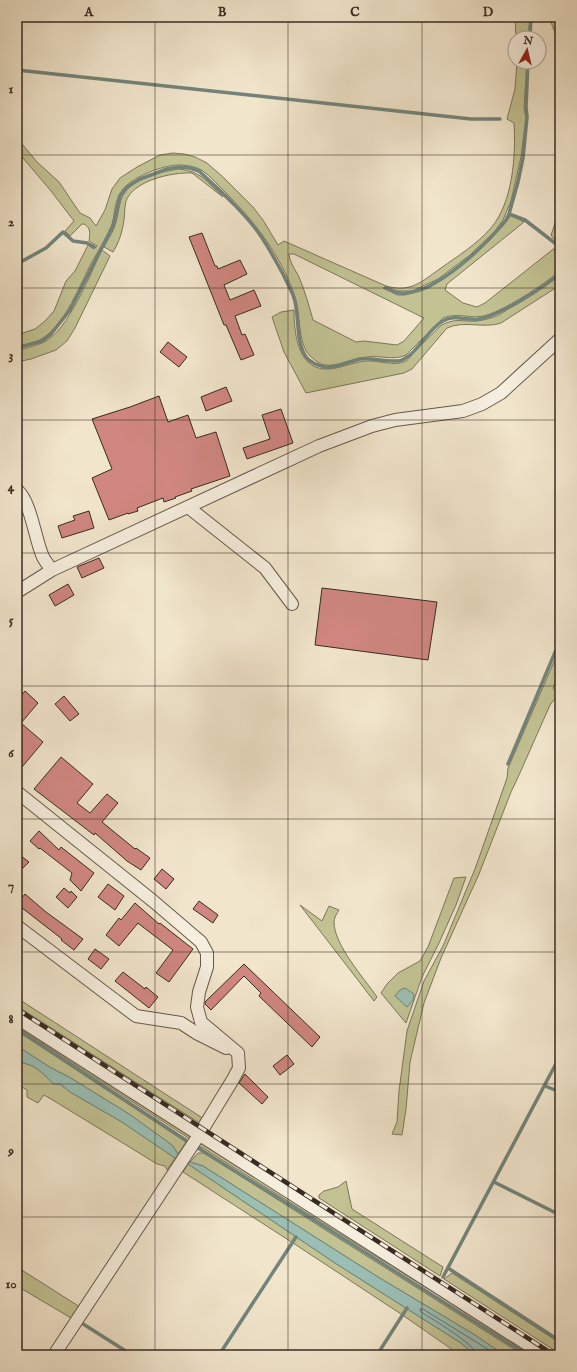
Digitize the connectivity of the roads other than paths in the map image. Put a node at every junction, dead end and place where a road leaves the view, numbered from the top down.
1 (560, 339) edge
2 (17, 490) edge
3 (188, 507) junction
4 (52, 570) junction
5 (17, 592) edge
6 (292, 604) dead end
7 (17, 792) edge
8 (17, 926) edge
9 (17, 1018) edge
10 (238, 1053) junction
11 (199, 1135) junction
12 (54, 1355) edge
13 (544, 1355) edge

1 - 3 street
2 - 4 street
3 - 4 street
3 - 6 street
4 - 5 street
7 - 10 street
8 - 10 street
9 - 11 street
10 - 11 street
11 - 12 street
11 - 13 street

